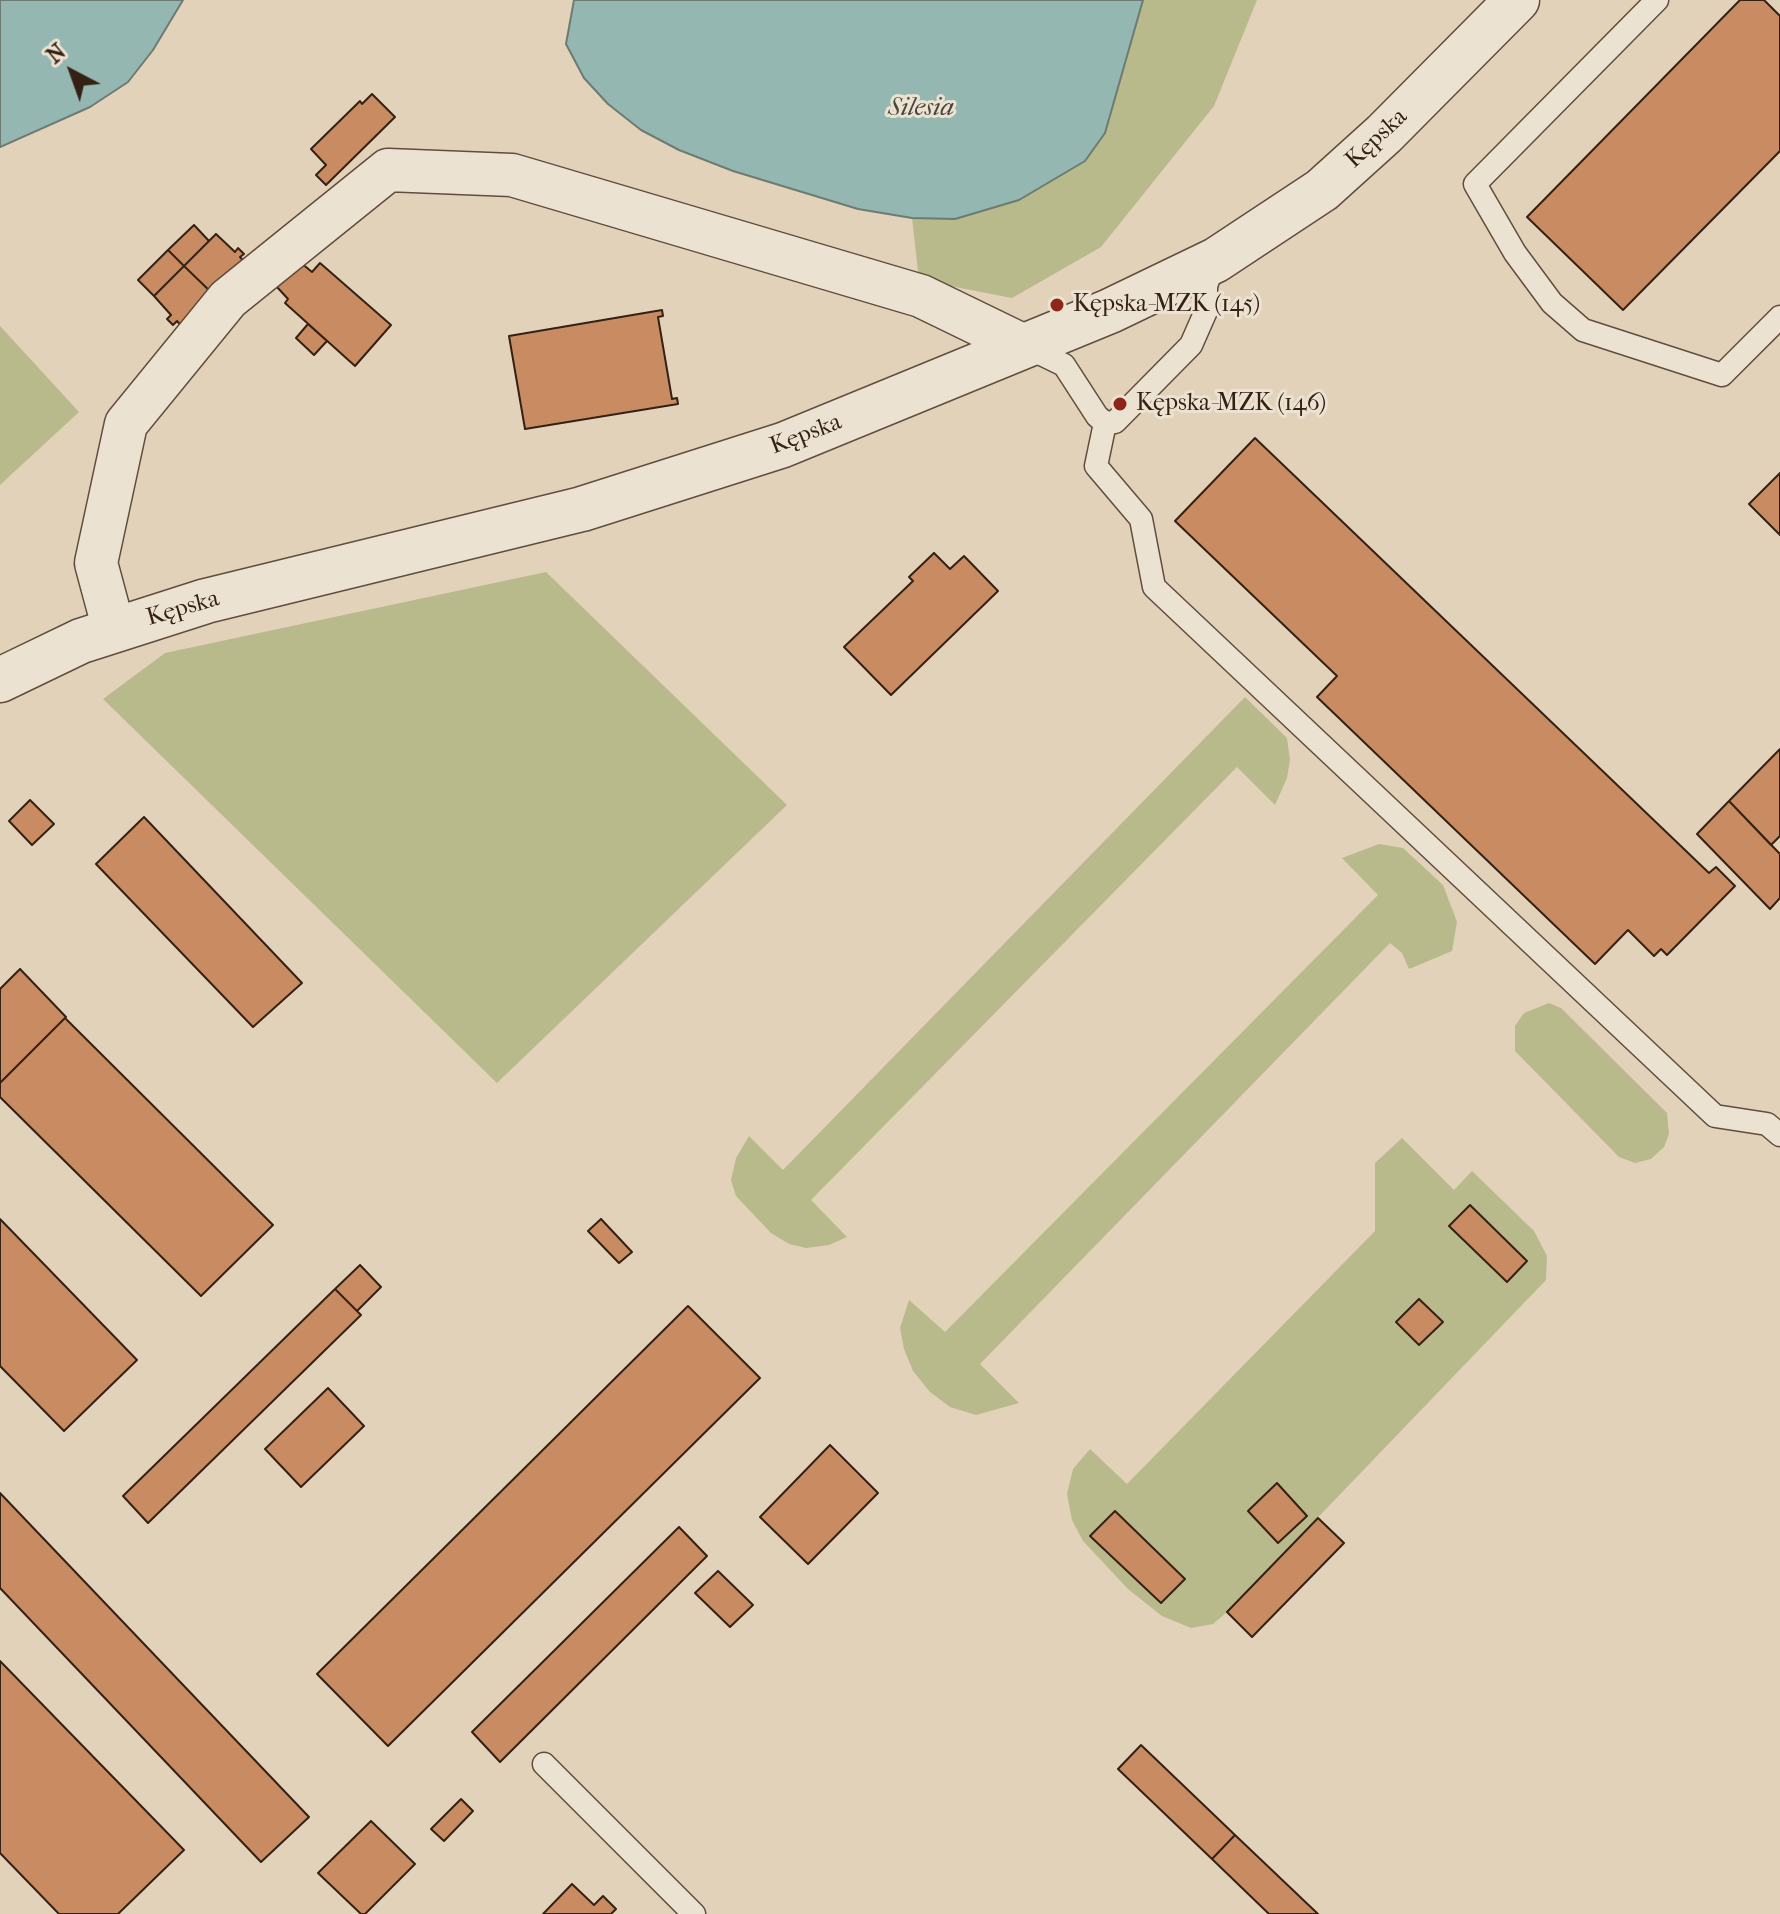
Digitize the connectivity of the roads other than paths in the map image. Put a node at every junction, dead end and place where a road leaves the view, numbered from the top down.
1 (1517, 0) edge
2 (1657, 0) edge
3 (1216, 260) junction
4 (1780, 317) edge
5 (1024, 346) junction
6 (1105, 423) junction
7 (114, 630) junction
8 (0, 680) edge
9 (1776, 1126) edge
10 (544, 1764) dead end
11 (694, 1914) edge

1 - 3 street, Kępska
2 - 4 lane
3 - 5 street, Kępska
3 - 6 lane
5 - 6 lane
5 - 7 street, Kępska
5 - 7 street
6 - 9 lane
7 - 8 street, Kępska
10 - 11 lane

